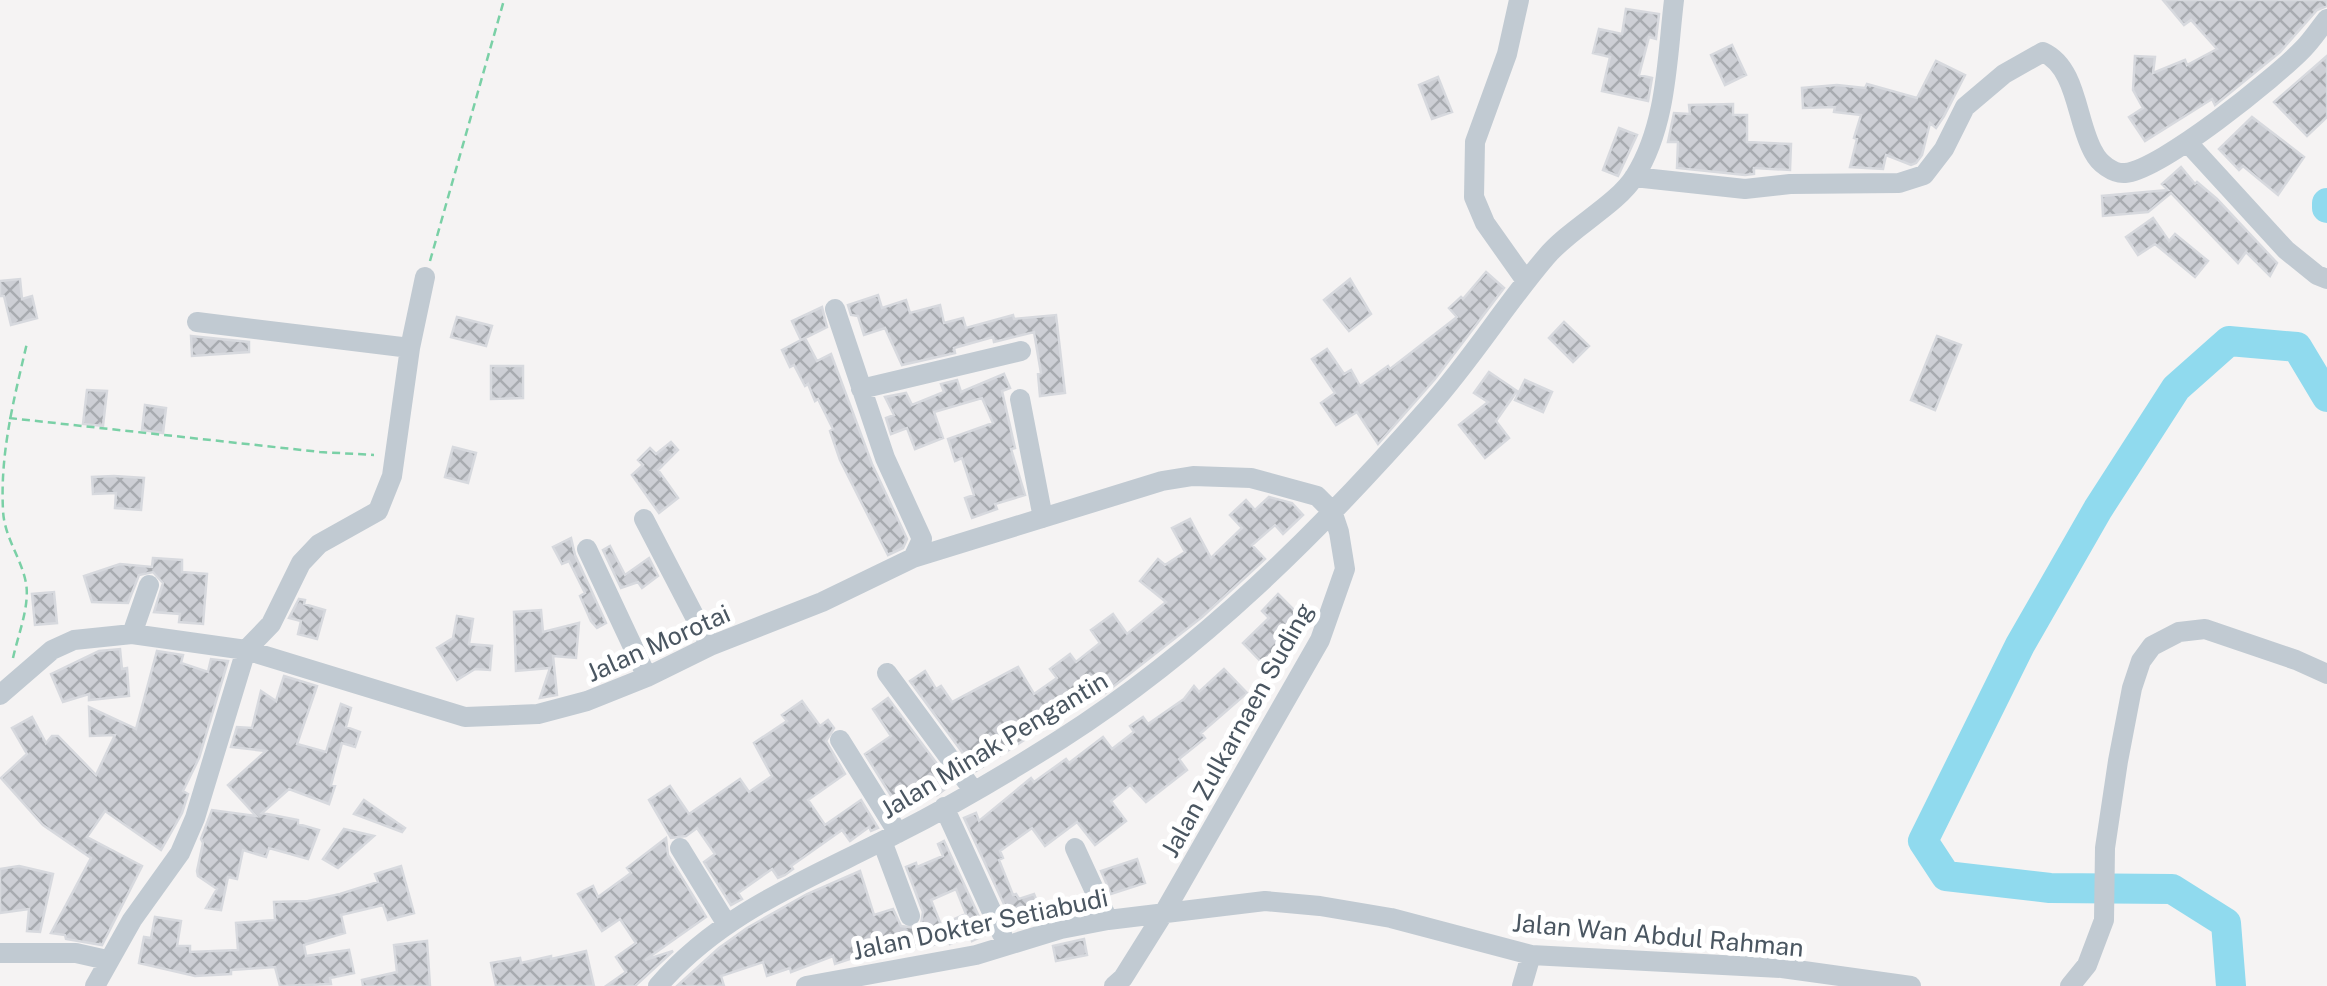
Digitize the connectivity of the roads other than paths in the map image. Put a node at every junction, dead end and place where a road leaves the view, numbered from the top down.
1 (1519, 0) edge
2 (1674, 0) edge
3 (2327, 19) edge
4 (2187, 142) junction
5 (1634, 177) junction
6 (425, 276) road end
7 (2327, 279) edge
8 (1526, 280) junction
9 (835, 309) dead end
10 (197, 322) dead end
11 (410, 348) junction
12 (1020, 352) dead end
13 (861, 388) junction
14 (1020, 399) dead end
15 (1332, 511) junction
16 (1043, 518) junction
17 (644, 519) dead end
18 (587, 549) dead end
19 (912, 558) junction
20 (149, 586) dead end
21 (132, 634) junction
22 (710, 646) junction
23 (246, 650) junction
24 (887, 673) dead end
25 (2327, 674) edge
26 (647, 677) junction
27 (4, 691) edge
28 (840, 740) dead end
29 (974, 790) junction
30 (944, 807) junction
31 (890, 837) junction
32 (680, 848) dead end
33 (1076, 848) dead end
34 (1165, 911) junction
35 (910, 916) dead end
36 (1108, 920) junction
37 (726, 923) junction
38 (1002, 934) dead end
39 (0, 953) edge
40 (1530, 955) junction
41 (107, 960) junction
42 (95, 986) edge
43 (658, 986) edge
44 (806, 986) edge
45 (1114, 986) edge
46 (1522, 986) edge
47 (1910, 986) edge
48 (2070, 986) edge

1 - 8 street
2 - 5 street
3 - 4 street
4 - 5 street
4 - 7 street
5 - 8 street, Jalan Minak Pengantin
6 - 11 street
8 - 15 street, Jalan Minak Pengantin
9 - 13 street
10 - 11 street
11 - 23 street
12 - 13 street
13 - 19 street
14 - 16 street
15 - 16 street, Jalan Morotai
15 - 29 street, Jalan Minak Pengantin
15 - 34 street, Jalan Zulkarnaen Suding
16 - 19 street, Jalan Morotai
17 - 22 street
18 - 26 street
19 - 22 street, Jalan Morotai
20 - 21 street
21 - 23 street, Jalan Morotai
21 - 27 street, Jalan Morotai
22 - 26 street, Jalan Morotai
23 - 26 street, Jalan Morotai
23 - 41 street
24 - 29 street
25 - 48 street
28 - 31 street
29 - 30 street, Jalan Minak Pengantin
30 - 31 street, Jalan Minak Pengantin
30 - 38 street
31 - 35 street
31 - 37 street, Jalan Minak Pengantin
32 - 37 street
33 - 36 street
34 - 36 street, Jalan Dokter Setiabudi
34 - 40 street, Jalan Wan Abdul Rahman
34 - 45 street, Jalan Zulkarnaen Suding
36 - 44 street, Jalan Dokter Setiabudi
37 - 43 street, Jalan Minak Pengantin
39 - 41 street
40 - 46 street
40 - 47 street, Jalan Wan Abdul Rahman
41 - 42 street

